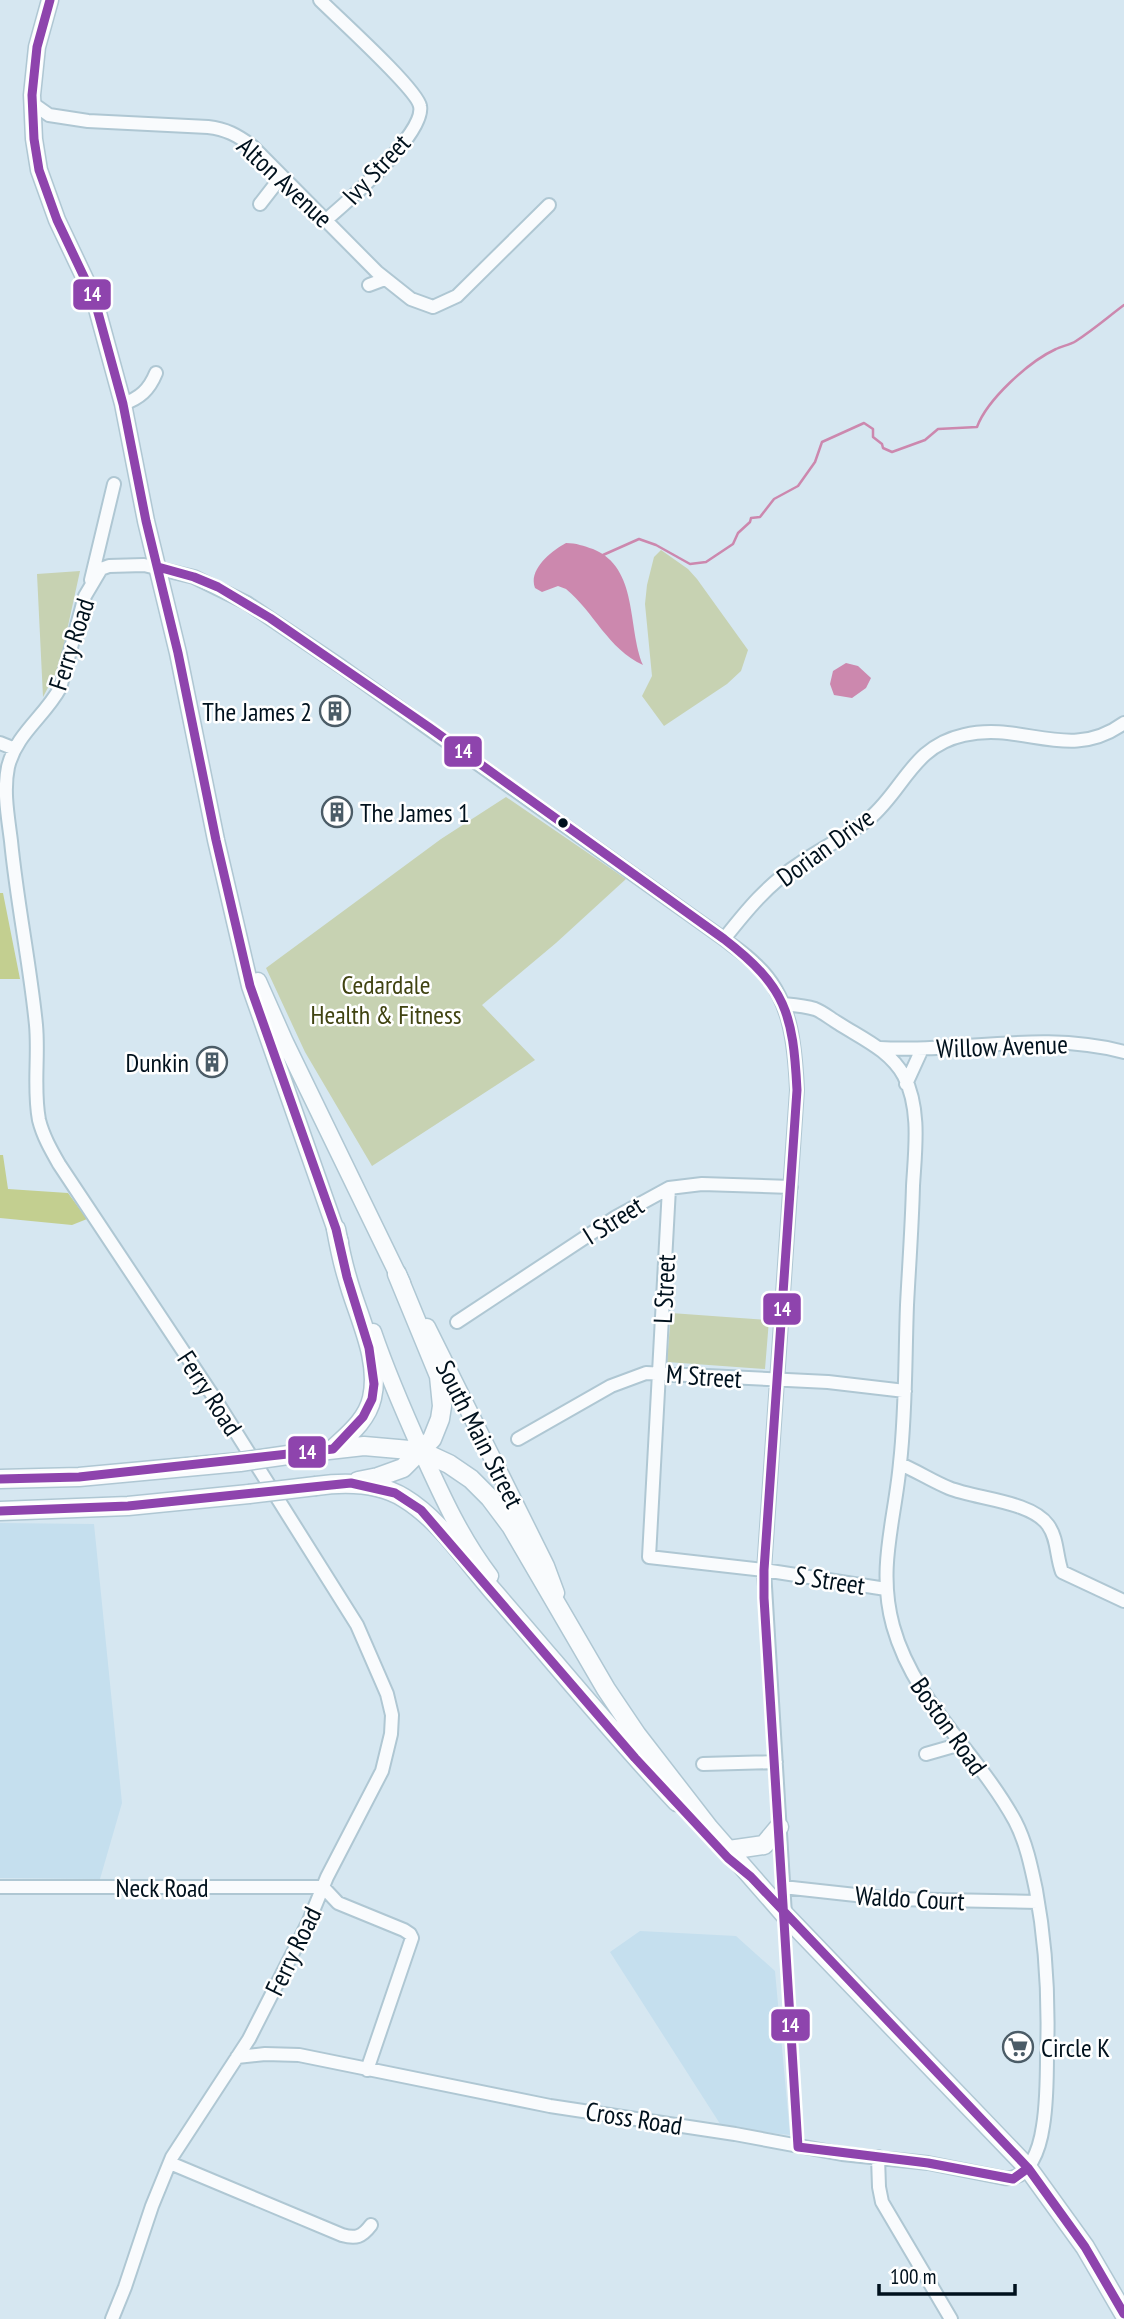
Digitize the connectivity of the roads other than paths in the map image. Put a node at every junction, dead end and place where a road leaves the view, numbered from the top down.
1 (50, 0) edge
2 (320, 0) edge
3 (32, 103) junction
4 (281, 177) junction
5 (260, 204) dead end
6 (549, 205) dead end
7 (326, 220) junction
8 (385, 279) junction
9 (369, 285) dead end
10 (156, 373) dead end
11 (122, 404) junction
12 (114, 484) dead end
13 (158, 567) junction
14 (90, 583) junction
15 (1124, 723) edge
16 (0, 743) edge
17 (16, 746) junction
18 (724, 939) junction
19 (247, 968) junction
20 (783, 1004) junction
21 (880, 1048) junction
22 (922, 1049) junction
23 (1124, 1052) edge
24 (906, 1084) junction
25 (791, 1187) junction
26 (669, 1188) junction
27 (336, 1229) junction
28 (397, 1274) junction
29 (457, 1322) dead end
30 (659, 1372) junction
31 (777, 1381) junction
32 (905, 1391) junction
33 (518, 1439) dead end
34 (333, 1449) junction
35 (421, 1451) junction
36 (900, 1464) junction
37 (0, 1479) edge
38 (351, 1483) junction
39 (0, 1511) edge
40 (649, 1557) joint
41 (764, 1570) junction
42 (886, 1589) junction
43 (1124, 1601) edge
44 (518, 1619) junction
45 (569, 1625) junction
46 (961, 1744) junction
47 (926, 1754) dead end
48 (776, 1762) junction
49 (703, 1764) dead end
50 (779, 1827) junction
51 (729, 1850) junction
52 (751, 1877) junction
53 (0, 1887) edge
54 (323, 1887) junction
55 (783, 1887) junction
56 (1038, 1902) junction
57 (785, 1915) junction
58 (237, 2057) junction
59 (367, 2070) junction
60 (878, 2157) junction
61 (170, 2163) junction
62 (1028, 2168) junction
63 (372, 2225) dead end
64 (1124, 2314) edge
65 (112, 2319) edge
66 (951, 2319) edge

1 - 3 main road, South Main Street
2 - 7 street, Ivy Street
3 - 4 street, Alton Avenue
3 - 11 main road, South Main Street
4 - 5 street
4 - 7 street, Alton Avenue
6 - 8 street, Alton Avenue
7 - 8 street, Alton Avenue
8 - 9 street
10 - 11 street
11 - 13 main road, South Main Street
12 - 14 street
13 - 14 street, Ferry Road
13 - 18 street
13 - 19 main road, South Main Street
14 - 17 street, Ferry Road
15 - 18 street, Dorian Drive
16 - 17 street
17 - 54 street, Ferry Road
18 - 20 street
19 - 27 main road, South Main Street
19 - 28 main road, South Main Street
20 - 21 street, Boston Road
20 - 25 street
21 - 22 street, Willow Avenue
21 - 24 street, Boston Road
22 - 23 street, Willow Avenue
22 - 24 street
24 - 32 street, Boston Road
25 - 26 street, I Street
25 - 31 street
26 - 29 street, I Street
26 - 30 street, L Street
27 - 34 highway
27 - 35 main road, South Main Street
28 - 35 highway
28 - 45 main road, South Main Street
30 - 31 street, M Street
30 - 33 street, M Street
30 - 40 street, L Street
31 - 32 street, M Street
31 - 41 street
32 - 36 street, Boston Road
34 - 35 highway
34 - 37 highway, bridge
35 - 38 highway
35 - 44 main road, South Main Street
35 - 45 highway
36 - 42 street, Boston Road
36 - 43 street
38 - 39 highway, bridge
38 - 44 highway
40 - 41 street, S Street
41 - 42 street, S Street
41 - 48 street
42 - 46 street, Boston Road
44 - 52 highway, South Main Street
45 - 51 highway, South Main Street
46 - 47 street
46 - 56 street, Boston Road
48 - 49 street
48 - 50 street
50 - 51 highway
50 - 55 street
51 - 52 highway, South Main Street
52 - 57 highway, South Main Street
53 - 54 street, Neck Road
54 - 58 street, Ferry Road
54 - 59 street
55 - 56 street, Waldo Court
55 - 57 street
56 - 62 street, Boston Road
57 - 62 highway, South Main Street
58 - 59 street, Cross Road
58 - 61 street, Ferry Road
59 - 60 street, Cross Road
60 - 62 street, Cross Road
60 - 66 street
61 - 63 street
61 - 65 street, Ferry Road
62 - 64 highway

